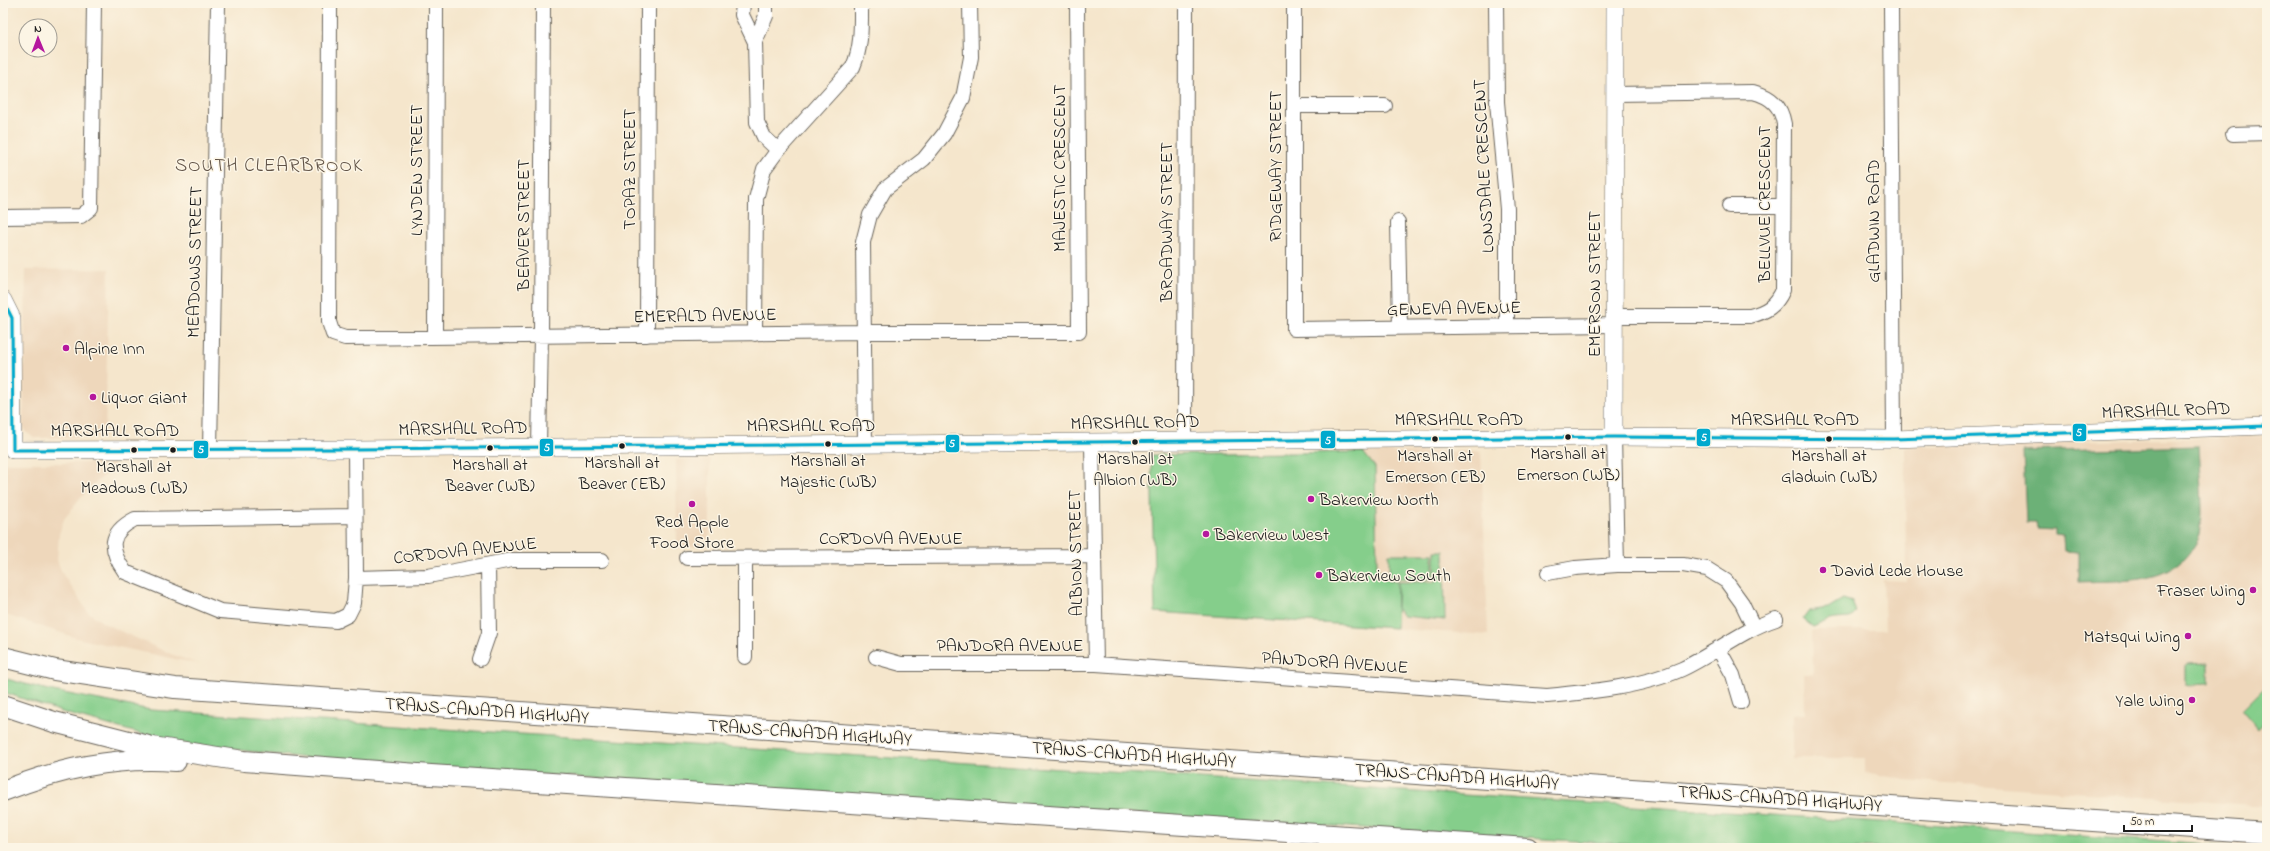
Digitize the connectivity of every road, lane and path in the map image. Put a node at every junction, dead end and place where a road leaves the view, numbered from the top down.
1 (94, 3) edge
2 (218, 3) edge
3 (330, 3) edge
4 (436, 3) edge
5 (543, 3) edge
6 (648, 3) edge
7 (744, 3) edge
8 (766, 3) edge
9 (861, 3) edge
10 (970, 3) edge
11 (1077, 3) edge
12 (1186, 3) edge
13 (1294, 3) edge
14 (1496, 3) edge
15 (1615, 3) edge
16 (1891, 3) edge
17 (755, 42) junction
18 (1615, 94) junction
19 (1294, 106) junction
20 (1385, 106) dead end
21 (2267, 133) edge
22 (2233, 134) dead end
23 (778, 150) junction
24 (1729, 206) dead end
25 (1783, 206) junction
26 (3, 217) edge
27 (1398, 222) dead end
28 (3, 300) edge
29 (1614, 320) junction
30 (1507, 326) junction
31 (1400, 328) junction
32 (1294, 329) joint
33 (864, 332) junction
34 (1079, 332) joint
35 (756, 334) junction
36 (648, 335) junction
37 (541, 336) junction
38 (435, 337) junction
39 (2267, 426) edge
40 (1614, 437) junction
41 (1894, 439) junction
42 (1185, 442) junction
43 (1092, 443) junction
44 (865, 445) junction
45 (539, 447) junction
46 (355, 449) junction
47 (8, 450) edge
48 (210, 450) junction
49 (355, 516) junction
50 (1094, 556) junction
51 (688, 558) dead end
52 (745, 558) junction
53 (602, 560) dead end
54 (488, 565) junction
55 (1617, 565) junction
56 (1548, 573) dead end
57 (356, 578) junction
58 (1776, 619) dead end
59 (1754, 628) junction
60 (1718, 648) junction
61 (3, 656) edge
62 (745, 657) dead end
63 (876, 657) dead end
64 (480, 659) dead end
65 (1096, 664) junction
66 (1741, 702) dead end
67 (3, 705) edge
68 (431, 776) junction
69 (3, 791) edge
70 (2267, 833) edge
71 (1528, 848) edge

1 - 26 street
2 - 48 street, MEADOWS STREET
3 - 38 street, EMERALD AVENUE
4 - 38 street, LYNDEN STREET
5 - 37 street, BEAVER STREET
6 - 36 street, TOPAZ STREET
7 - 17 street
8 - 17 street
9 - 23 street
10 - 33 street
11 - 34 street, MAJESTIC CRESCENT
12 - 42 street, BROADWAY STREET
13 - 19 street, RIDGEWAY STREET
14 - 30 street, LONSDALE CRESCENT
15 - 18 main road, EMERSON STREET
16 - 41 street, GLADWIN ROAD
17 - 23 street
18 - 25 street, BELLVUE CRESCENT
18 - 29 main road, EMERSON STREET
19 - 20 street
19 - 32 street, RIDGEWAY STREET
21 - 22 street
23 - 35 street
24 - 25 street
25 - 29 street, BELLVUE CRESCENT
27 - 31 street
28 - 47 main road
29 - 30 street, GENEVA AVENUE
29 - 40 main road, EMERSON STREET
30 - 31 street, GENEVA AVENUE
31 - 32 street, GENEVA AVENUE
33 - 34 street, EMERALD AVENUE
33 - 35 street, EMERALD AVENUE
33 - 44 street
35 - 36 street, EMERALD AVENUE
36 - 37 street, EMERALD AVENUE
37 - 38 street, EMERALD AVENUE
37 - 45 street, BEAVER STREET
39 - 41 main road, MARSHALL ROAD
40 - 41 main road, MARSHALL ROAD
40 - 42 main road, MARSHALL ROAD
40 - 55 street, EMERSON STREET
42 - 43 main road, MARSHALL ROAD
43 - 44 main road, MARSHALL ROAD
43 - 50 street, ALBION STREET
44 - 45 main road, MARSHALL ROAD
45 - 46 main road, MARSHALL ROAD
46 - 48 main road, MARSHALL ROAD
46 - 49 street
47 - 48 main road, MARSHALL ROAD
49 - 57 street
49 - 57 street
50 - 52 street, CORDOVA AVENUE
50 - 65 street, ALBION STREET
51 - 52 street, CORDOVA AVENUE
52 - 62 street
53 - 54 street, CORDOVA AVENUE
54 - 57 street, CORDOVA AVENUE
54 - 64 street
55 - 56 street
55 - 59 street
58 - 59 street, PANDORA AVENUE
59 - 60 street, PANDORA AVENUE
60 - 65 street, PANDORA AVENUE
60 - 66 street
61 - 70 highway, TRANS-CANADA HIGHWAY
63 - 65 street, PANDORA AVENUE
67 - 68 highway
68 - 69 highway
68 - 71 highway

